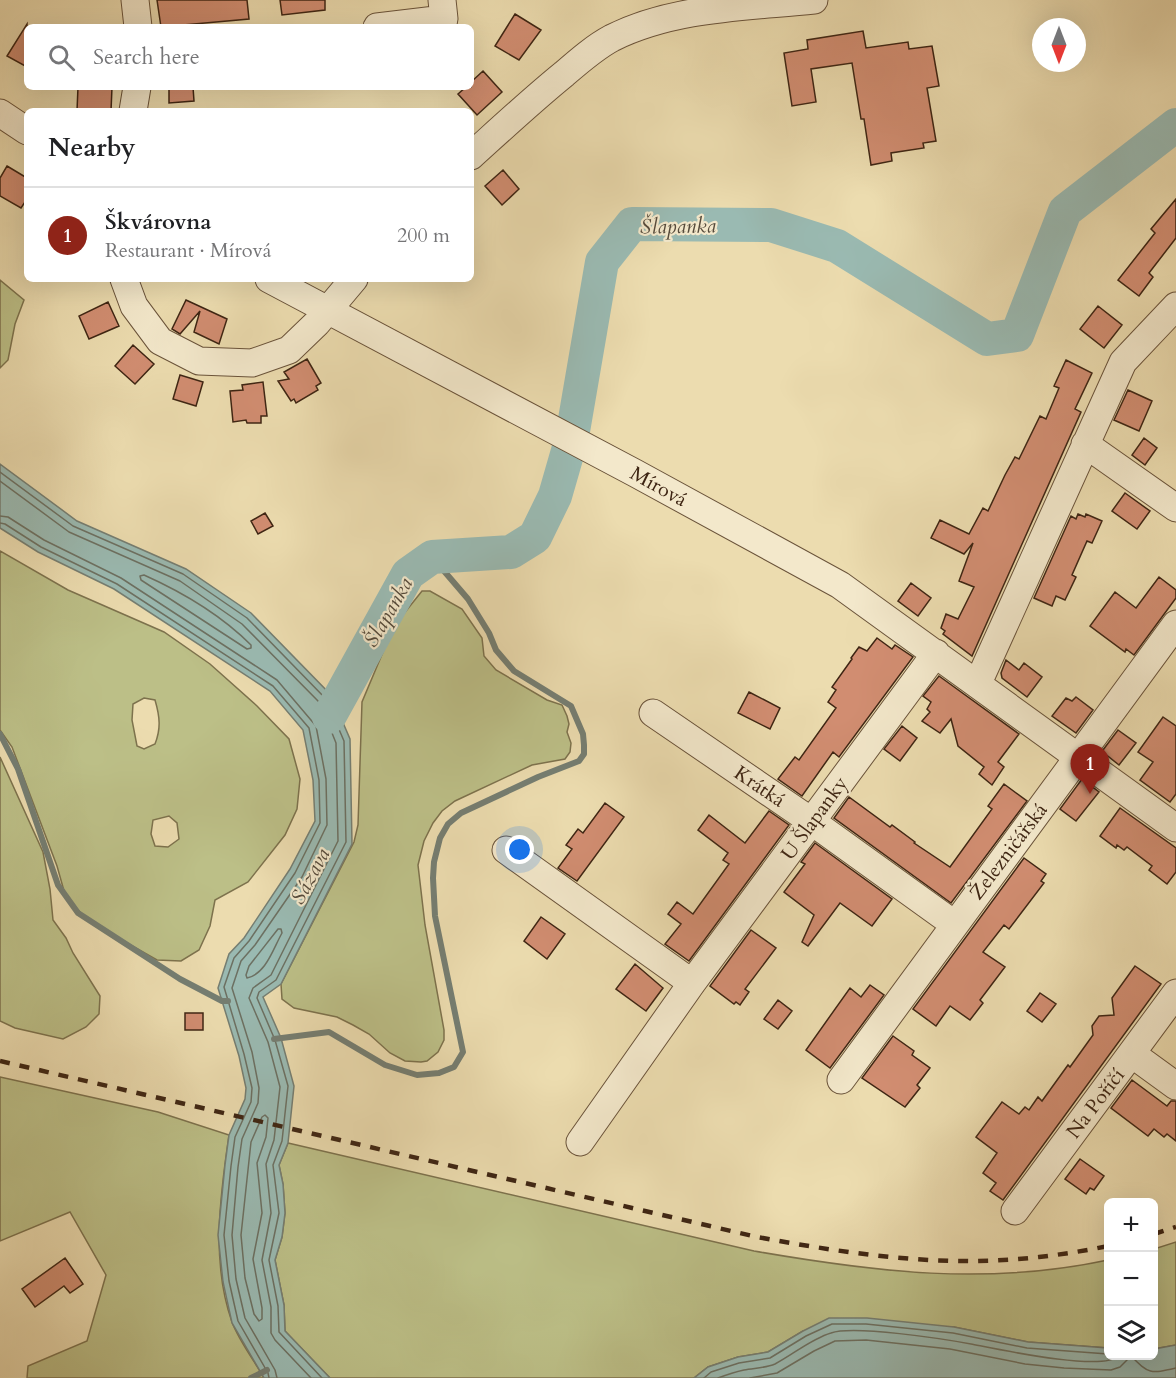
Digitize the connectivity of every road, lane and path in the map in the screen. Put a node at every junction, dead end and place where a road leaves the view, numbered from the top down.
1 (135, 0) edge
2 (814, 0) edge
3 (443, 9) edge
4 (138, 24) edge
5 (388, 24) edge
6 (136, 90) edge
7 (134, 108) edge
8 (0, 113) edge
9 (24, 129) edge
10 (474, 153) edge
11 (125, 282) edge
12 (274, 282) edge
13 (351, 282) edge
14 (1176, 306) edge
15 (327, 311) junction
16 (1085, 444) junction
17 (1176, 508) edge
18 (1176, 624) edge
19 (936, 653) junction
20 (978, 683) junction
21 (653, 713) dead end
22 (1079, 756) junction
23 (811, 821) junction
24 (1176, 828) edge
25 (506, 850) dead end
26 (954, 924) junction
27 (692, 983) junction
28 (1176, 993) edge
29 (1132, 1054) junction
30 (841, 1080) dead end
31 (1176, 1086) edge
32 (580, 1142) dead end
33 (1015, 1211) dead end

1 - 4 street
2 - 10 street
3 - 5 street
6 - 7 street
8 - 9 street
11 - 15 street
12 - 15 street, Mírová
13 - 15 street
14 - 16 street
15 - 19 street, Mírová
16 - 17 street
16 - 20 street
18 - 22 street, Železničářská
19 - 20 street, Mírová
19 - 23 street, U Šlapanky
20 - 22 street, Mírová
21 - 23 street, Krátká
22 - 24 street, Mírová
22 - 26 street, Železničářská
23 - 26 street, Krátká
23 - 27 street, U Šlapanky
25 - 27 street
26 - 30 street, Železničářská
27 - 32 street, U Šlapanky
28 - 29 street, Na Poříčí
29 - 31 street
29 - 33 street, Na Poříčí

